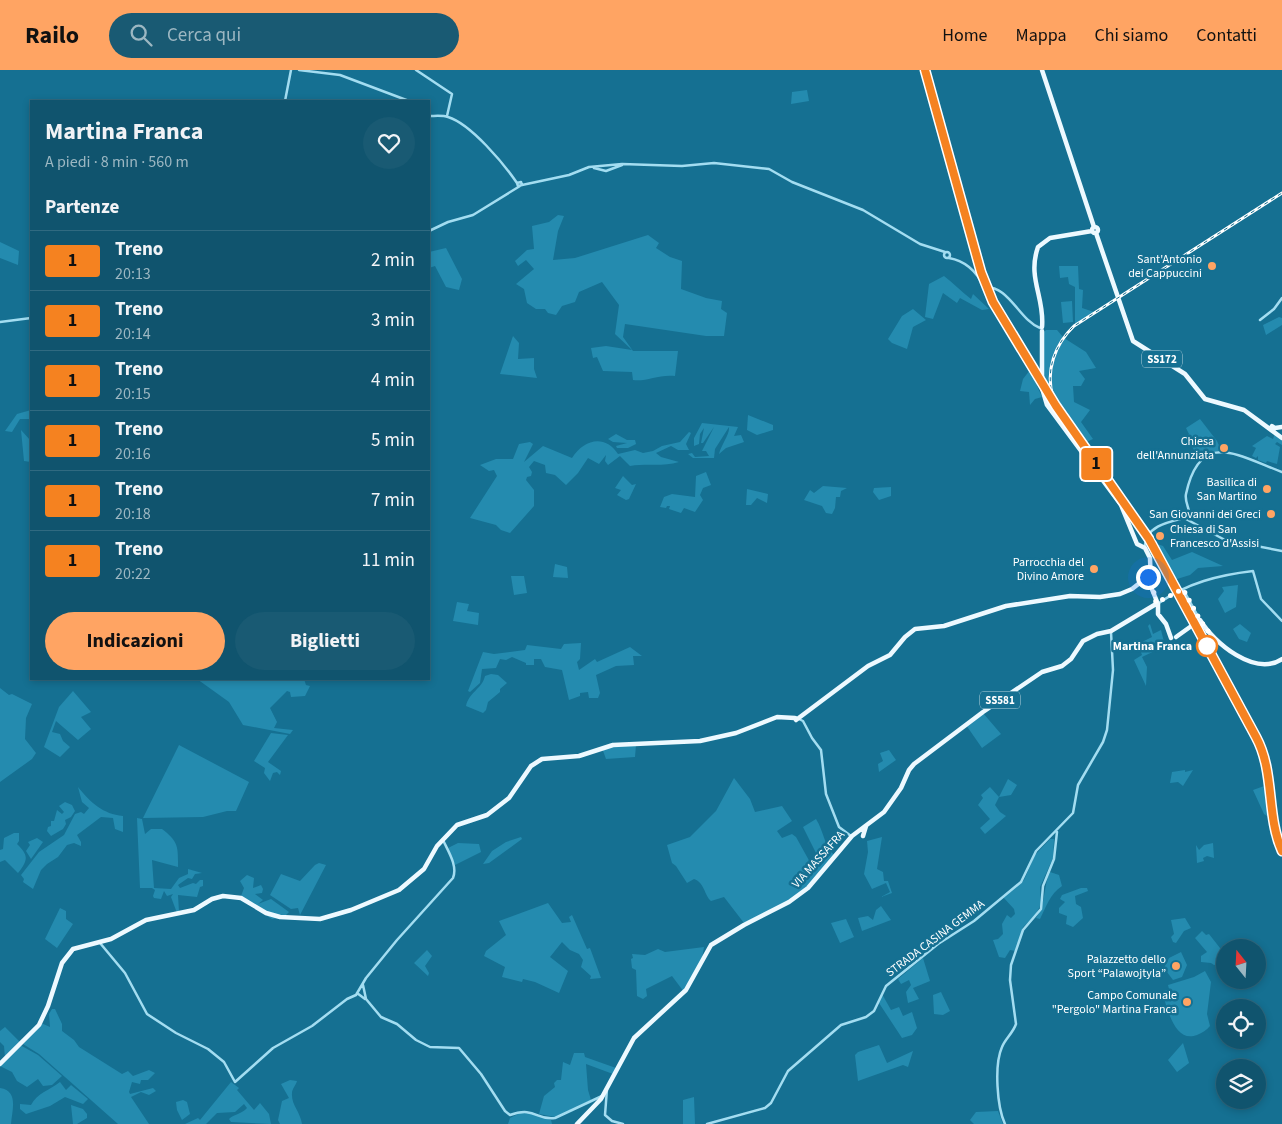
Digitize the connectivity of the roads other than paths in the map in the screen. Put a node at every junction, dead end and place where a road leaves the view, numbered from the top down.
1 (291, 70) edge
2 (299, 70) edge
3 (416, 70) edge
4 (1042, 70) edge
5 (285, 100) edge
6 (407, 100) edge
7 (430, 116) edge
8 (447, 116) junction
9 (512, 178) junction
10 (520, 184) junction
11 (515, 190) junction
12 (1094, 230) junction
13 (430, 231) edge
14 (1282, 298) edge
15 (30, 318) edge
16 (1260, 320) dead end
17 (0, 322) edge
18 (1041, 329) junction
19 (1264, 423) junction
20 (1282, 427) edge
21 (1282, 438) edge
22 (1282, 472) edge
23 (1188, 519) junction
24 (1145, 548) junction
25 (1282, 552) edge
26 (1149, 579) junction
27 (1183, 589) junction
28 (1157, 604) junction
29 (1282, 620) edge
30 (1198, 621) junction
31 (1110, 631) junction
32 (1282, 659) edge
33 (797, 718) junction
34 (854, 834) junction
35 (1053, 837) junction
36 (443, 840) junction
37 (100, 943) junction
38 (363, 984) junction
39 (357, 993) junction
40 (368, 1002) junction
41 (0, 1064) edge
42 (602, 1100) junction
43 (591, 1101) junction
44 (577, 1124) edge
45 (622, 1124) edge
46 (706, 1124) edge
47 (1005, 1124) edge

1 - 5 street
2 - 6 street
3 - 8 street
4 - 12 main road, SS172
7 - 8 street
8 - 9 street
9 - 10 street
9 - 11 street
10 - 11 street
10 - 18 street
11 - 13 street
12 - 18 main road
12 - 19 main road, SS172
14 - 16 street
15 - 17 street
18 - 24 main road
19 - 20 main road
19 - 21 main road, SS172
22 - 23 street
23 - 24 street
23 - 25 street
24 - 26 main road
26 - 28 main road
26 - 33 main road
27 - 28 street, SS581
27 - 29 street
27 - 30 street
28 - 30 main road, bridge
28 - 31 main road, SS581
30 - 32 main road
31 - 34 main road, VIA MASSAFRA / SS581
31 - 35 street
33 - 34 street
33 - 36 main road
34 - 42 main road, VIA MASSAFRA
35 - 46 street, STRADA CASINA GEMMA
35 - 47 street
36 - 37 main road
36 - 38 street
37 - 39 street
37 - 41 main road
38 - 39 street
38 - 40 street
39 - 40 street
40 - 43 street
42 - 43 street
42 - 43 street
42 - 44 main road
42 - 45 street

